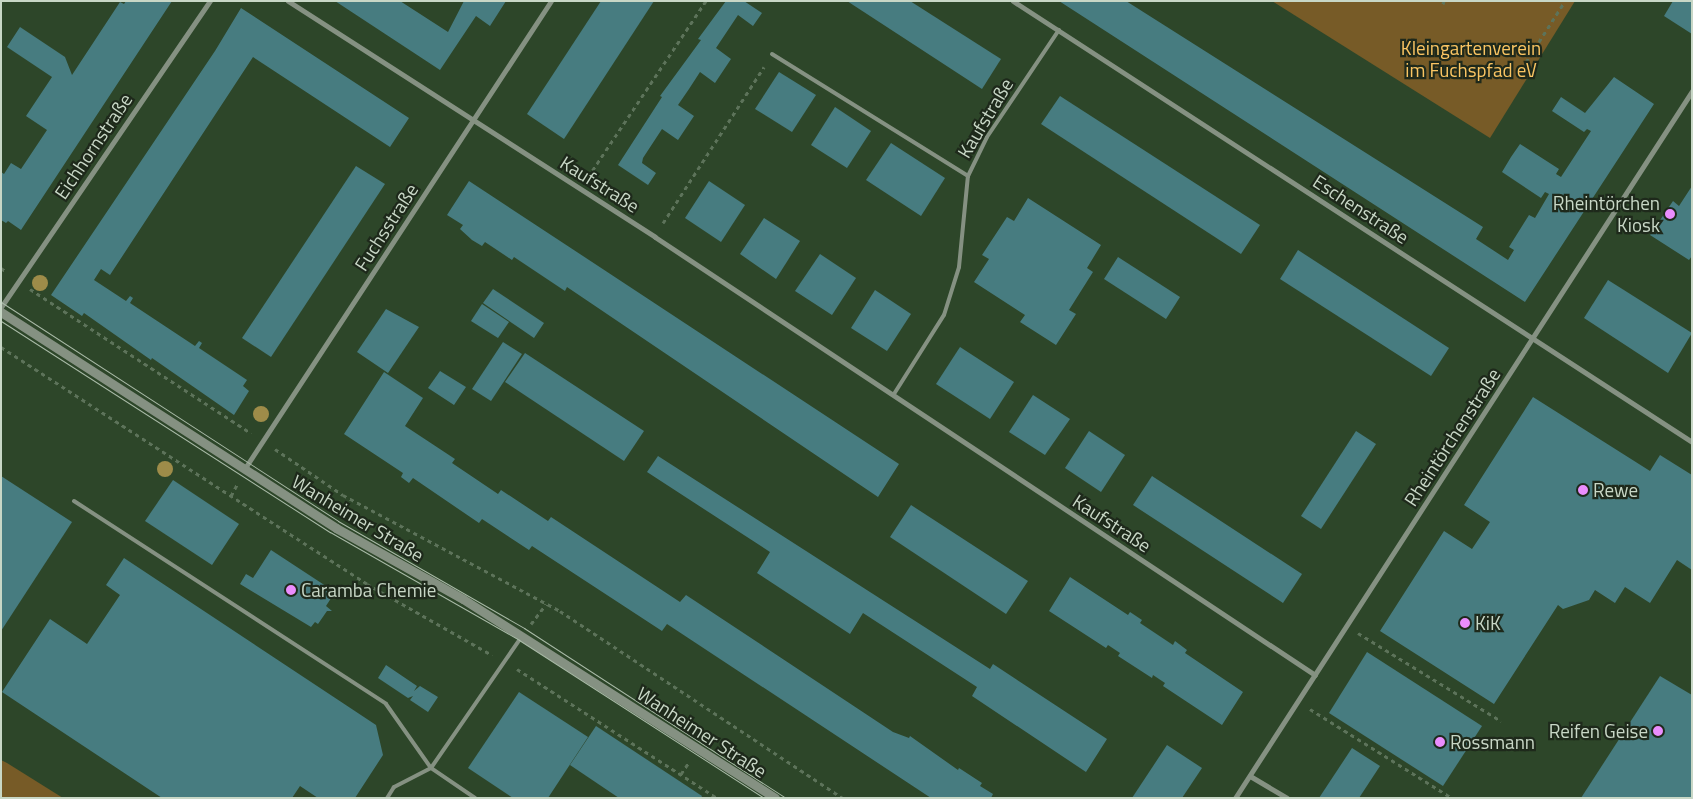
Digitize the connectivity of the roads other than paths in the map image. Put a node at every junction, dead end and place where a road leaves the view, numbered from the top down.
1 (210, 1) edge
2 (288, 1) edge
3 (551, 1) edge
4 (1014, 1) edge
5 (1059, 30) junction
6 (772, 54) road end
7 (1692, 91) edge
8 (473, 121) junction
9 (968, 176) junction
10 (1, 307) edge
11 (1, 312) edge
12 (1532, 339) junction
13 (894, 394) junction
14 (1692, 442) edge
15 (245, 468) junction
16 (74, 501) dead end
17 (522, 636) junction
18 (1315, 674) junction
19 (431, 768) junction
20 (1250, 776) junction
21 (387, 798) edge
22 (475, 798) edge
23 (775, 798) edge
24 (1235, 798) edge
25 (1287, 798) edge

1 - 10 street, Eichhornstraße
2 - 8 street, Kaufstraße
3 - 8 street, Fuchsstraße
4 - 5 street, Eschenstraße
5 - 9 lane, Kaufstraße
5 - 12 street, Eschenstraße
6 - 9 lane
7 - 12 street, Rheintörchenstraße
8 - 13 street, Kaufstraße
8 - 15 street, Fuchsstraße
9 - 13 lane, Kaufstraße
11 - 15 street, Wanheimer Straße
12 - 14 street, Eschenstraße
12 - 18 street, Rheintörchenstraße
13 - 18 street, Kaufstraße
15 - 17 street, Wanheimer Straße
16 - 19 lane
17 - 19 lane
17 - 23 street, Wanheimer Straße
18 - 20 street, Rheintörchenstraße
19 - 21 lane
19 - 22 lane
20 - 24 street, Rheintörchenstraße
20 - 25 street

